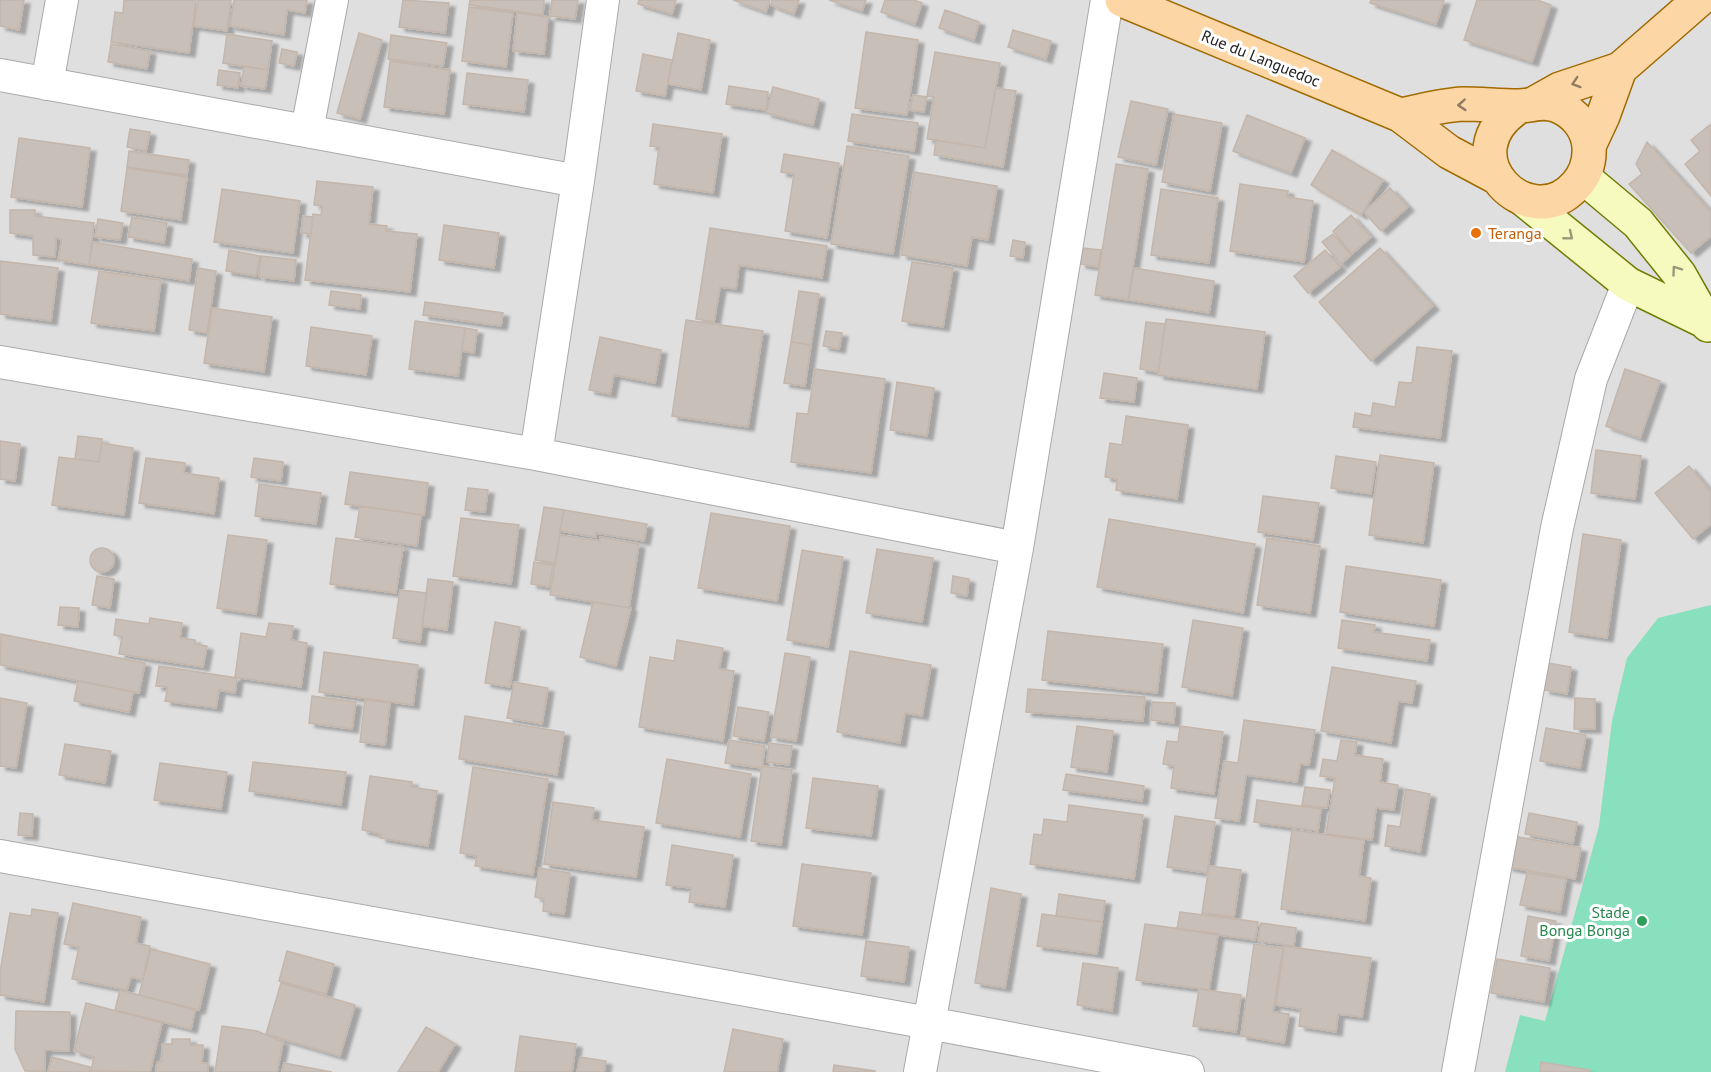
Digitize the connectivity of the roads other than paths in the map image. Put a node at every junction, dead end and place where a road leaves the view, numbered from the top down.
1 (62, 0) edge
2 (332, 0) edge
3 (603, 0) edge
4 (1107, 0) edge
5 (1122, 0) edge
6 (1700, 0) edge
7 (1620, 69) junction
8 (0, 75) edge
9 (47, 84) junction
10 (1527, 104) junction
11 (1400, 115) junction
12 (307, 130) junction
13 (1589, 146) junction
14 (1496, 177) junction
15 (1583, 177) junction
16 (578, 181) junction
17 (1523, 199) junction
18 (1628, 284) junction
19 (1708, 325) edge
20 (0, 362) edge
21 (536, 454) junction
22 (1017, 548) junction
23 (0, 856) edge
24 (929, 1023) junction
25 (920, 1072) edge
26 (1188, 1072) edge
27 (1458, 1072) edge

1 - 9 street
2 - 12 street
3 - 16 street
4 - 22 street
5 - 11 main road, Rue du Languedoc
6 - 7 main road
7 -> 10 main road
7 - 13 main road
8 - 9 street
9 - 12 street
10 -> 11 main road
10 - 13 main road
10 - 14 main road
11 - 14 main road, Rue du Languedoc
12 - 16 street
13 - 15 main road
14 - 17 main road
15 - 17 main road
19 -> 15 street
16 - 21 street
17 -> 18 street
18 - 19 street
18 - 27 street
20 - 21 street
21 - 22 street
22 - 24 street
23 - 24 street
24 - 25 street
24 - 26 street

